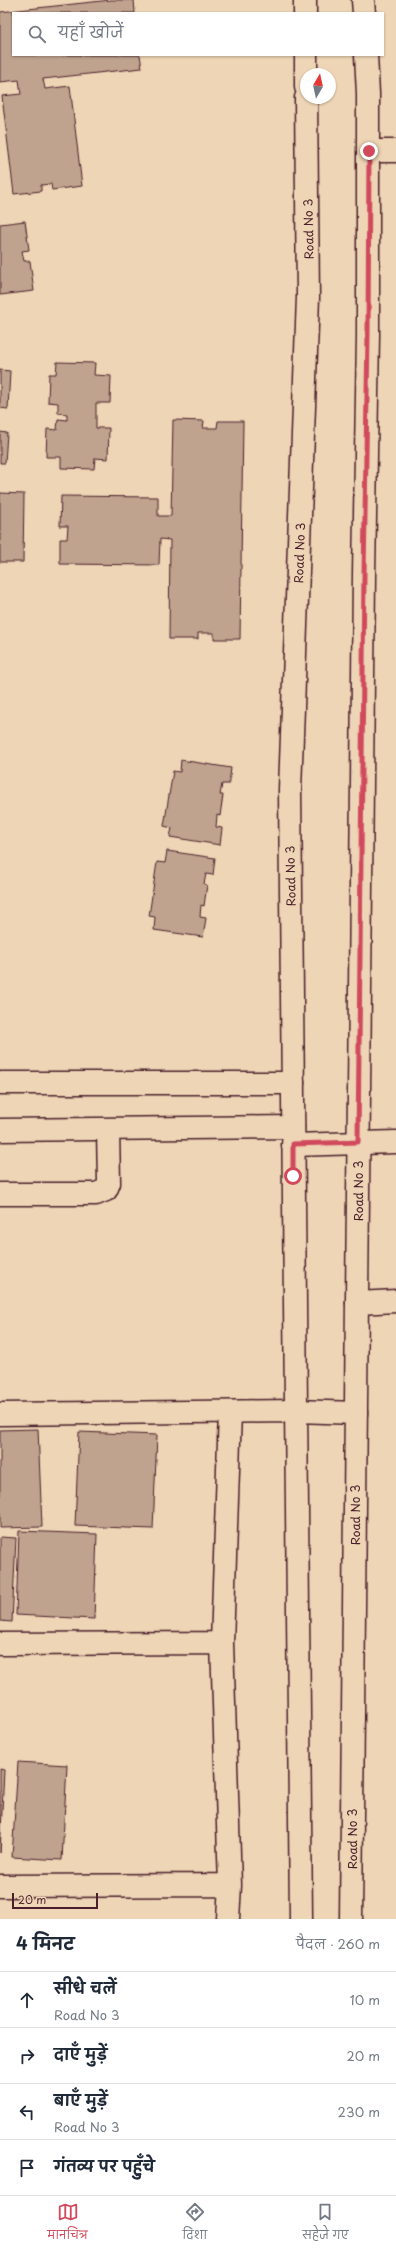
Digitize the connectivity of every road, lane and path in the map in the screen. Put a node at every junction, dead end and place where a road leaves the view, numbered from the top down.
1 (305, 0) edge
2 (363, 0) edge
3 (305, 12) edge
4 (364, 12) edge
5 (306, 56) edge
6 (366, 56) edge
7 (306, 68) edge
8 (306, 104) edge
9 (369, 151) junction
10 (396, 151) edge
11 (0, 1083) edge
12 (293, 1083) junction
13 (108, 1129) junction
14 (0, 1130) edge
15 (293, 1136) junction
16 (358, 1142) junction
17 (396, 1142) edge
18 (0, 1194) edge
19 (396, 1301) edge
20 (357, 1303) junction
21 (296, 1411) junction
22 (230, 1412) junction
23 (356, 1413) junction
24 (0, 1414) edge
25 (222, 1643) junction
26 (0, 1644) edge
27 (230, 1885) junction
28 (0, 1886) edge
29 (228, 1919) edge
30 (301, 1919) edge
31 (352, 1919) edge

1 - 3 street
2 - 4 street
5 - 7 street
6 - 9 street, Road No 3
8 - 12 street, Road No 3
9 - 10 street
9 - 16 street, Road No 3
11 - 12 street
12 - 15 street, Road No 3
13 - 14 street
13 - 15 street
13 - 18 street
15 - 16 street
15 - 21 street, Road No 3
16 - 17 street
16 - 20 street, Road No 3
19 - 20 street
20 - 23 street, Road No 3
21 - 22 street
21 - 23 street
21 - 30 street, Road No 3
22 - 24 street
22 - 25 street
23 - 31 street, Road No 3
25 - 26 street
25 - 27 street
27 - 28 street
27 - 29 street

